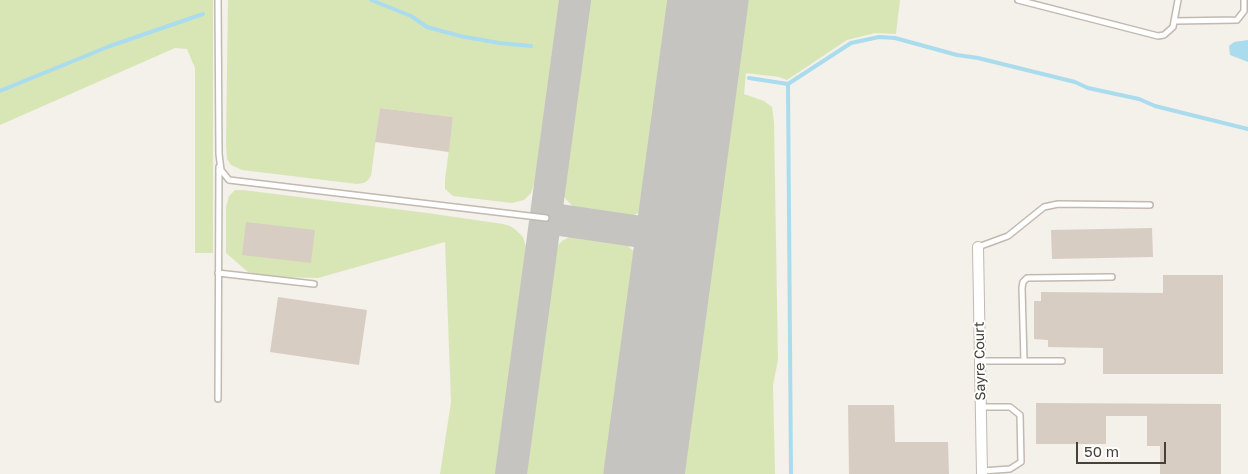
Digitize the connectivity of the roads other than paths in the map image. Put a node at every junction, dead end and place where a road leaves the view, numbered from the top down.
1 (218, 0) edge
2 (1018, 0) edge
3 (1178, 0) edge
4 (1244, 0) edge
5 (1175, 21) junction
6 (219, 154) junction
7 (1150, 204) dead end
8 (546, 218) dead end
9 (978, 247) joint
10 (218, 273) junction
11 (1112, 277) dead end
12 (314, 284) dead end
13 (980, 361) junction
14 (1024, 361) junction
15 (1062, 361) dead end
16 (218, 399) dead end
17 (981, 407) junction
18 (982, 473) edge

1 - 6 lane
2 - 5 lane
3 - 5 lane
4 - 5 lane
6 - 8 lane
6 - 10 lane
7 - 9 lane
9 - 13 street, Sayre Court
10 - 12 lane
10 - 16 lane
11 - 14 lane
13 - 14 lane
13 - 17 street, Sayre Court
14 - 15 lane
17 - 18 street, Sayre Court
17 - 18 lane

